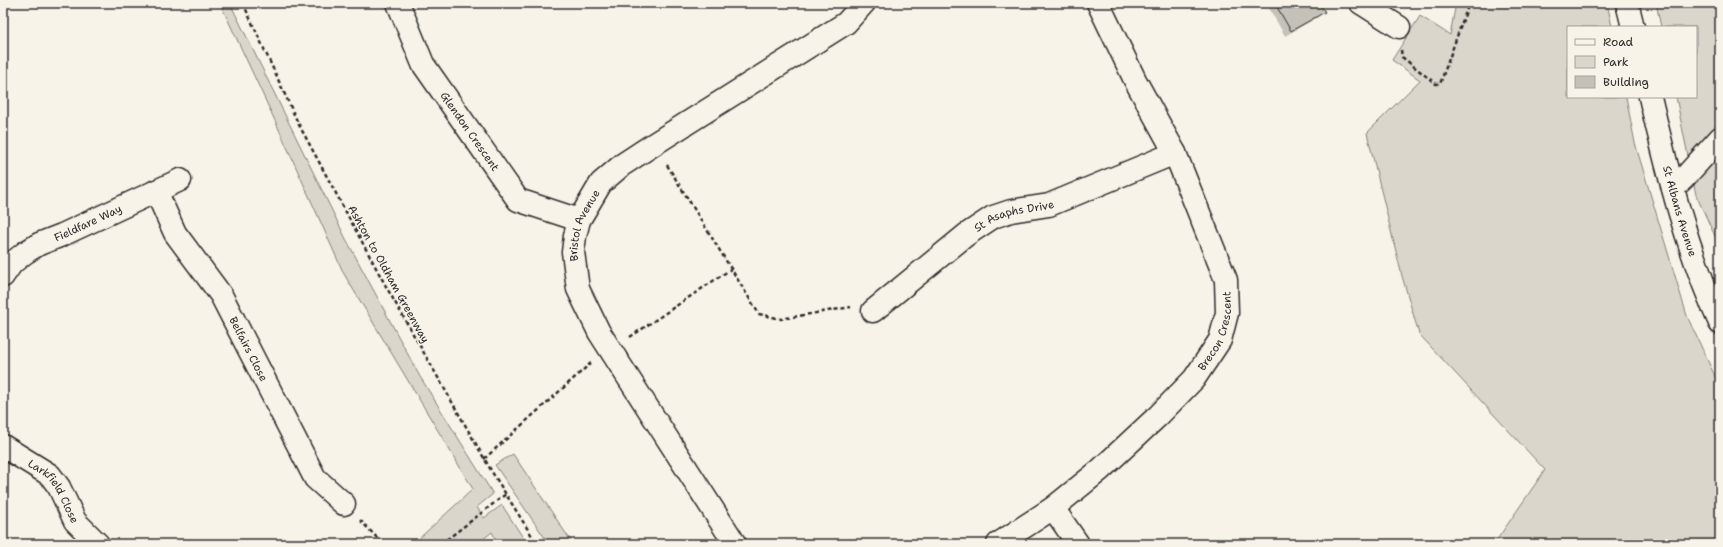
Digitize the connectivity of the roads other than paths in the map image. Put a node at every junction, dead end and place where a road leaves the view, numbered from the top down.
1 (398, 3) edge
2 (864, 3) edge
3 (1098, 3) edge
4 (1361, 3) edge
5 (1627, 3) edge
6 (1633, 26) edge
7 (1399, 27) road end
8 (1650, 98) edge
9 (1720, 138) edge
10 (1175, 153) junction
11 (180, 180) dead end
12 (1673, 188) junction
13 (156, 191) junction
14 (579, 220) junction
15 (3, 276) edge
16 (873, 311) road end
17 (1720, 323) edge
18 (3, 446) edge
19 (344, 504) road end
20 (1053, 508) junction
21 (98, 544) edge
22 (735, 544) edge
23 (998, 544) edge
24 (1078, 544) edge

1 - 14 street, Glendon Crescent
2 - 14 street, Bristol Avenue
3 - 10 street, Brecon Crescent
4 - 7 street
5 - 6 street
8 - 12 street, St Albans Avenue
9 - 12 street
10 - 16 street, St Asaphs Drive
10 - 20 street, Brecon Crescent
11 - 13 street, Fieldfare Way
12 - 17 street, St Albans Avenue
13 - 15 street, Fieldfare Way
13 - 19 street, Belfairs Close
14 - 22 street, Bristol Avenue
18 - 21 street, Larkfield Close
20 - 23 street, Brecon Crescent
20 - 24 street

